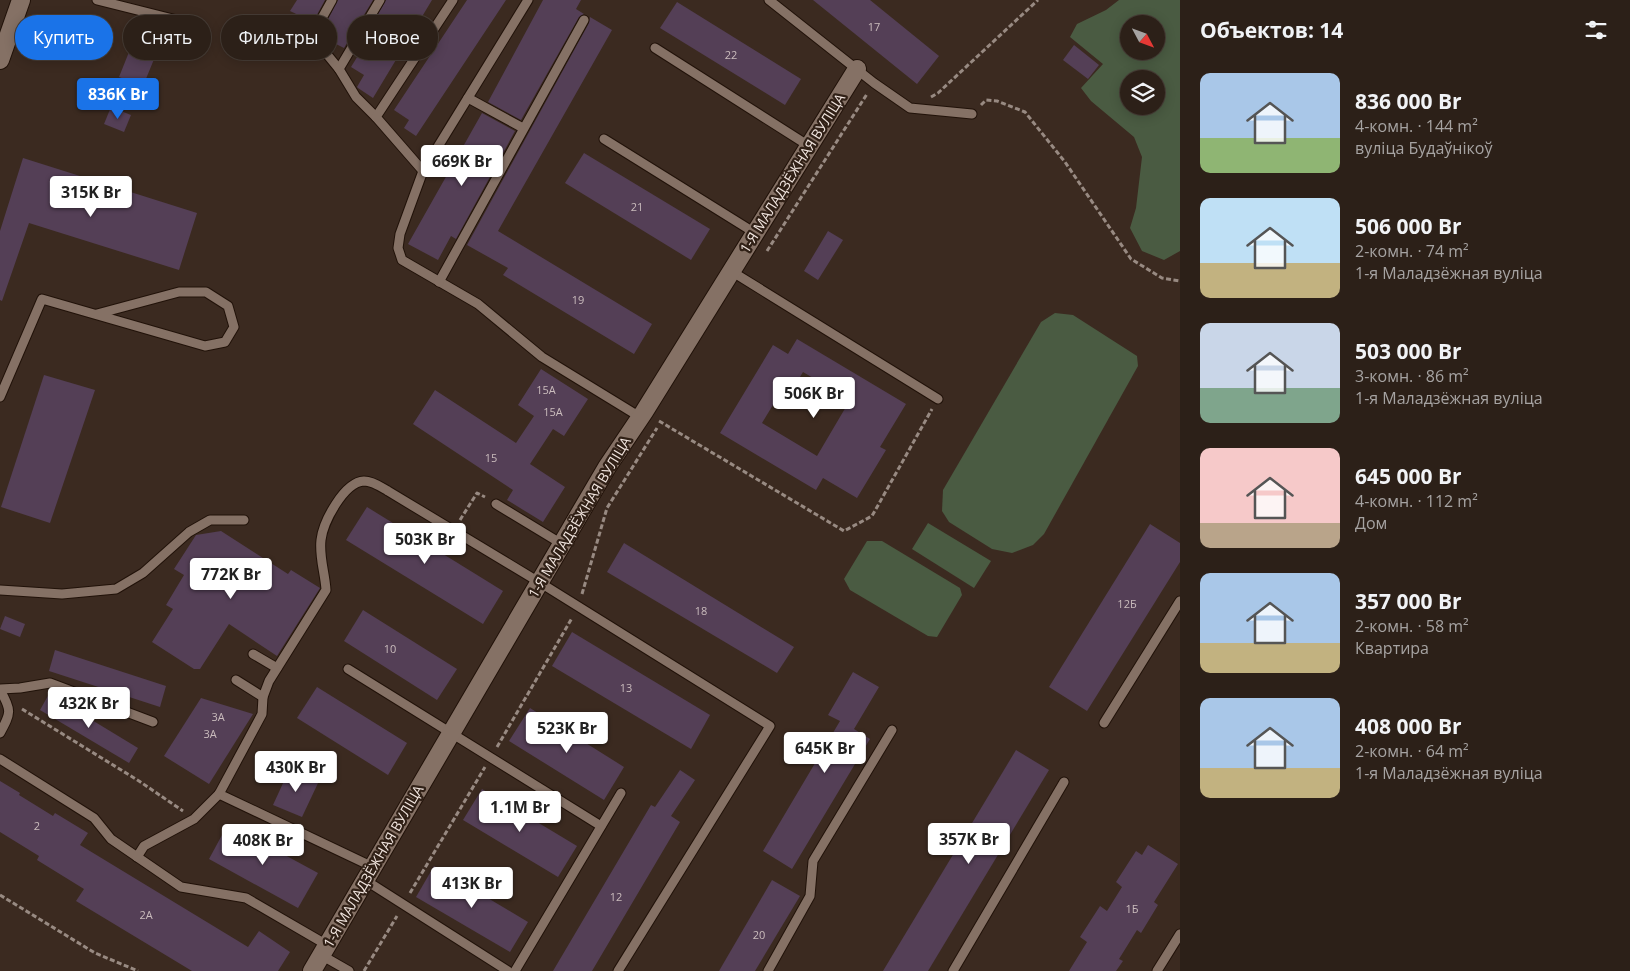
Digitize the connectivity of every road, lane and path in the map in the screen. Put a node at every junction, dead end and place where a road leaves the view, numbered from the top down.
1 (21, 0) edge
2 (97, 0) edge
3 (332, 0) edge
4 (380, 0) edge
5 (453, 0) edge
6 (528, 0) edge
7 (768, 0) edge
8 (1038, 0) edge
9 (157, 15) edge
10 (584, 20) dead end
11 (655, 48) dead end
12 (0, 60) edge
13 (339, 68) junction
14 (857, 69) junction
15 (874, 83) junction
16 (468, 98) junction
17 (910, 108) junction
18 (972, 114) joint
19 (376, 117) junction
20 (523, 128) junction
21 (604, 139) dead end
22 (809, 146) junction
23 (423, 171) junction
24 (755, 233) junction
25 (764, 256) dead end
26 (731, 271) junction
27 (1180, 281) edge
28 (439, 282) junction
29 (97, 314) junction
30 (0, 396) edge
31 (938, 399) joint
32 (666, 414) dead end
33 (640, 417) junction
34 (660, 422) junction
35 (496, 504) joint
36 (244, 520) dead end
37 (454, 531) junction
38 (562, 544) junction
39 (539, 582) junction
40 (0, 590) edge
41 (1180, 601) edge
42 (579, 607) junction
43 (254, 654) dead end
44 (277, 668) junction
45 (348, 669) dead end
46 (236, 680) dead end
47 (0, 689) edge
48 (263, 697) junction
49 (6, 699) junction
50 (153, 722) dead end
51 (1104, 723) dead end
52 (892, 730) dead end
53 (452, 732) junction
54 (0, 734) edge
55 (491, 757) junction
56 (0, 759) edge
57 (1064, 782) dead end
58 (621, 792) dead end
59 (219, 794) junction
60 (194, 819) junction
61 (601, 826) junction
62 (137, 857) junction
63 (369, 874) junction
64 (0, 895) edge
65 (404, 905) junction
66 (1180, 934) edge
67 (324, 950) junction
68 (138, 971) edge
69 (312, 971) edge
70 (349, 971) edge
71 (364, 971) edge
72 (508, 971) edge
73 (515, 971) edge
74 (618, 971) edge
75 (768, 971) edge
76 (953, 971) edge
77 (1157, 971) edge

1 - 12 street
2 - 9 lane
3 - 13 lane
4 - 13 lane
5 - 19 lane
6 - 16 lane
7 - 14 lane
8 - 17 path
10 - 20 lane
11 - 22 lane
13 - 19 lane
14 - 15 lane
14 - 22 street, 1-Я МАЛАДЗЁЖНАЯ ВУЛІЦА
15 - 17 lane
15 - 25 path
16 - 20 lane
16 - 23 lane
17 - 18 lane
18 - 27 path
19 - 23 lane
20 - 28 lane
21 - 24 lane
22 - 24 street, 1-Я МАЛАДЗЁЖНАЯ ВУЛІЦА
23 - 28 lane
24 - 26 street, 1-Я МАЛАДЗЁЖНАЯ ВУЛІЦА
26 - 31 lane
26 - 33 street, 1-Я МАЛАДЗЁЖНАЯ ВУЛІЦА
28 - 33 lane
29 - 29 lane
29 - 30 lane
31 - 34 path
32 - 34 path
33 - 38 street, 1-Я МАЛАДЗЁЖНАЯ ВУЛІЦА
34 - 42 path
35 - 37 path
35 - 38 lane
36 - 40 lane
37 - 39 lane
37 - 44 lane
38 - 39 street, 1-Я МАЛАДЗЁЖНАЯ ВУЛІЦА
39 - 42 lane
39 - 53 street, 1-Я МАЛАДЗЁЖНАЯ ВУЛІЦА
41 - 51 lane
42 - 55 path
42 - 74 lane
43 - 44 lane
44 - 48 lane
45 - 53 lane
46 - 48 lane
47 - 49 lane
47 - 50 lane
48 - 59 lane
49 - 54 lane
49 - 60 path
52 - 75 lane
53 - 55 lane
53 - 63 street, 1-Я МАЛАДЗЁЖНАЯ ВУЛІЦА
55 - 61 lane
55 - 65 path
56 - 62 lane
57 - 76 lane
58 - 61 lane
59 - 60 lane
59 - 63 lane
60 - 62 lane
61 - 73 lane
62 - 67 lane
63 - 65 lane
63 - 67 street, 1-Я МАЛАДЗЁЖНАЯ ВУЛІЦА
64 - 68 path
65 - 71 path
65 - 72 lane
66 - 77 lane
67 - 69 street, 1-Я МАЛАДЗЁЖНАЯ ВУЛІЦА
67 - 70 lane

